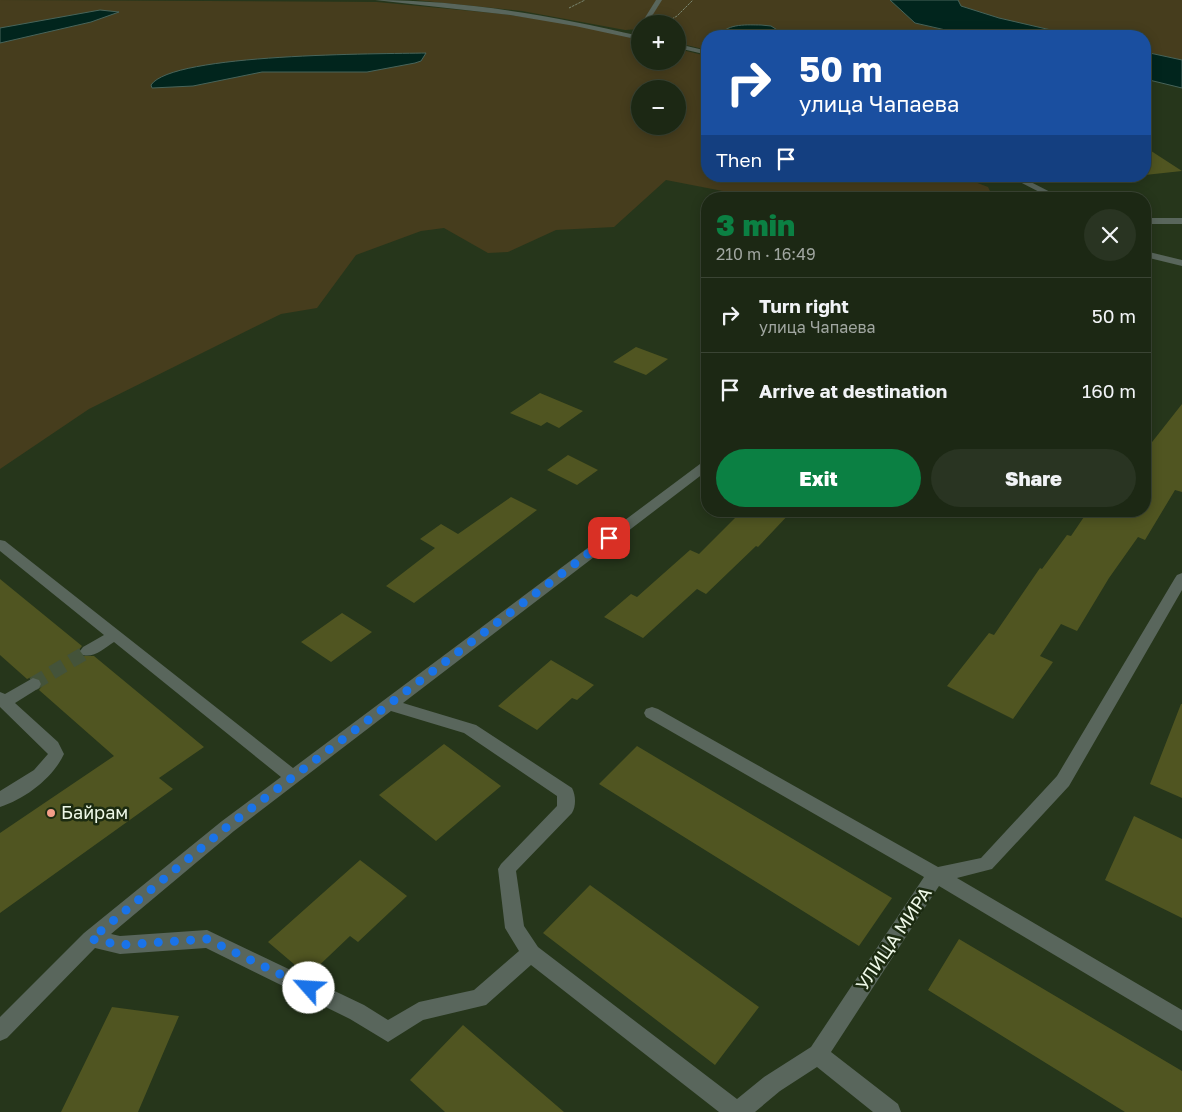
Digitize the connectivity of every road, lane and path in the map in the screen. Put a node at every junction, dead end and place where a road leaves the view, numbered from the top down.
1 (378, 0) edge
2 (659, 0) edge
3 (693, 0) edge
4 (650, 15) edge
5 (678, 15) edge
6 (631, 35) edge
7 (686, 48) edge
8 (701, 51) edge
9 (1025, 182) edge
10 (1045, 192) edge
11 (1151, 221) edge
12 (1182, 221) edge
13 (1151, 255) edge
14 (1182, 263) edge
15 (701, 469) edge
16 (0, 544) edge
17 (1182, 578) edge
18 (114, 635) junction
19 (88, 651) tunnel mouth
20 (33, 684) tunnel mouth
21 (2, 700) edge
22 (390, 705) junction
23 (652, 713) dead end
24 (293, 777) junction
25 (0, 800) edge
26 (936, 875) junction
27 (91, 939) junction
28 (531, 953) junction
29 (1182, 1021) edge
30 (0, 1031) edge
31 (818, 1054) junction
32 (737, 1112) edge
33 (890, 1112) edge

1 - 6 street
2 - 4 lane
3 - 5 path
7 - 8 street
9 - 10 street
11 - 12 street
13 - 14 street
15 - 22 street
16 - 18 street
17 - 26 street, УЛИЦА МИРА
18 - 19 street
18 - 24 street
20 - 21 street
21 - 25 street
22 - 24 street
22 - 28 street
23 - 26 street
24 - 27 street
26 - 29 street
26 - 31 street, УЛИЦА МИРА
27 - 28 street
27 - 30 street
28 - 32 street
31 - 32 street, УЛИЦА МИРА
31 - 33 street

